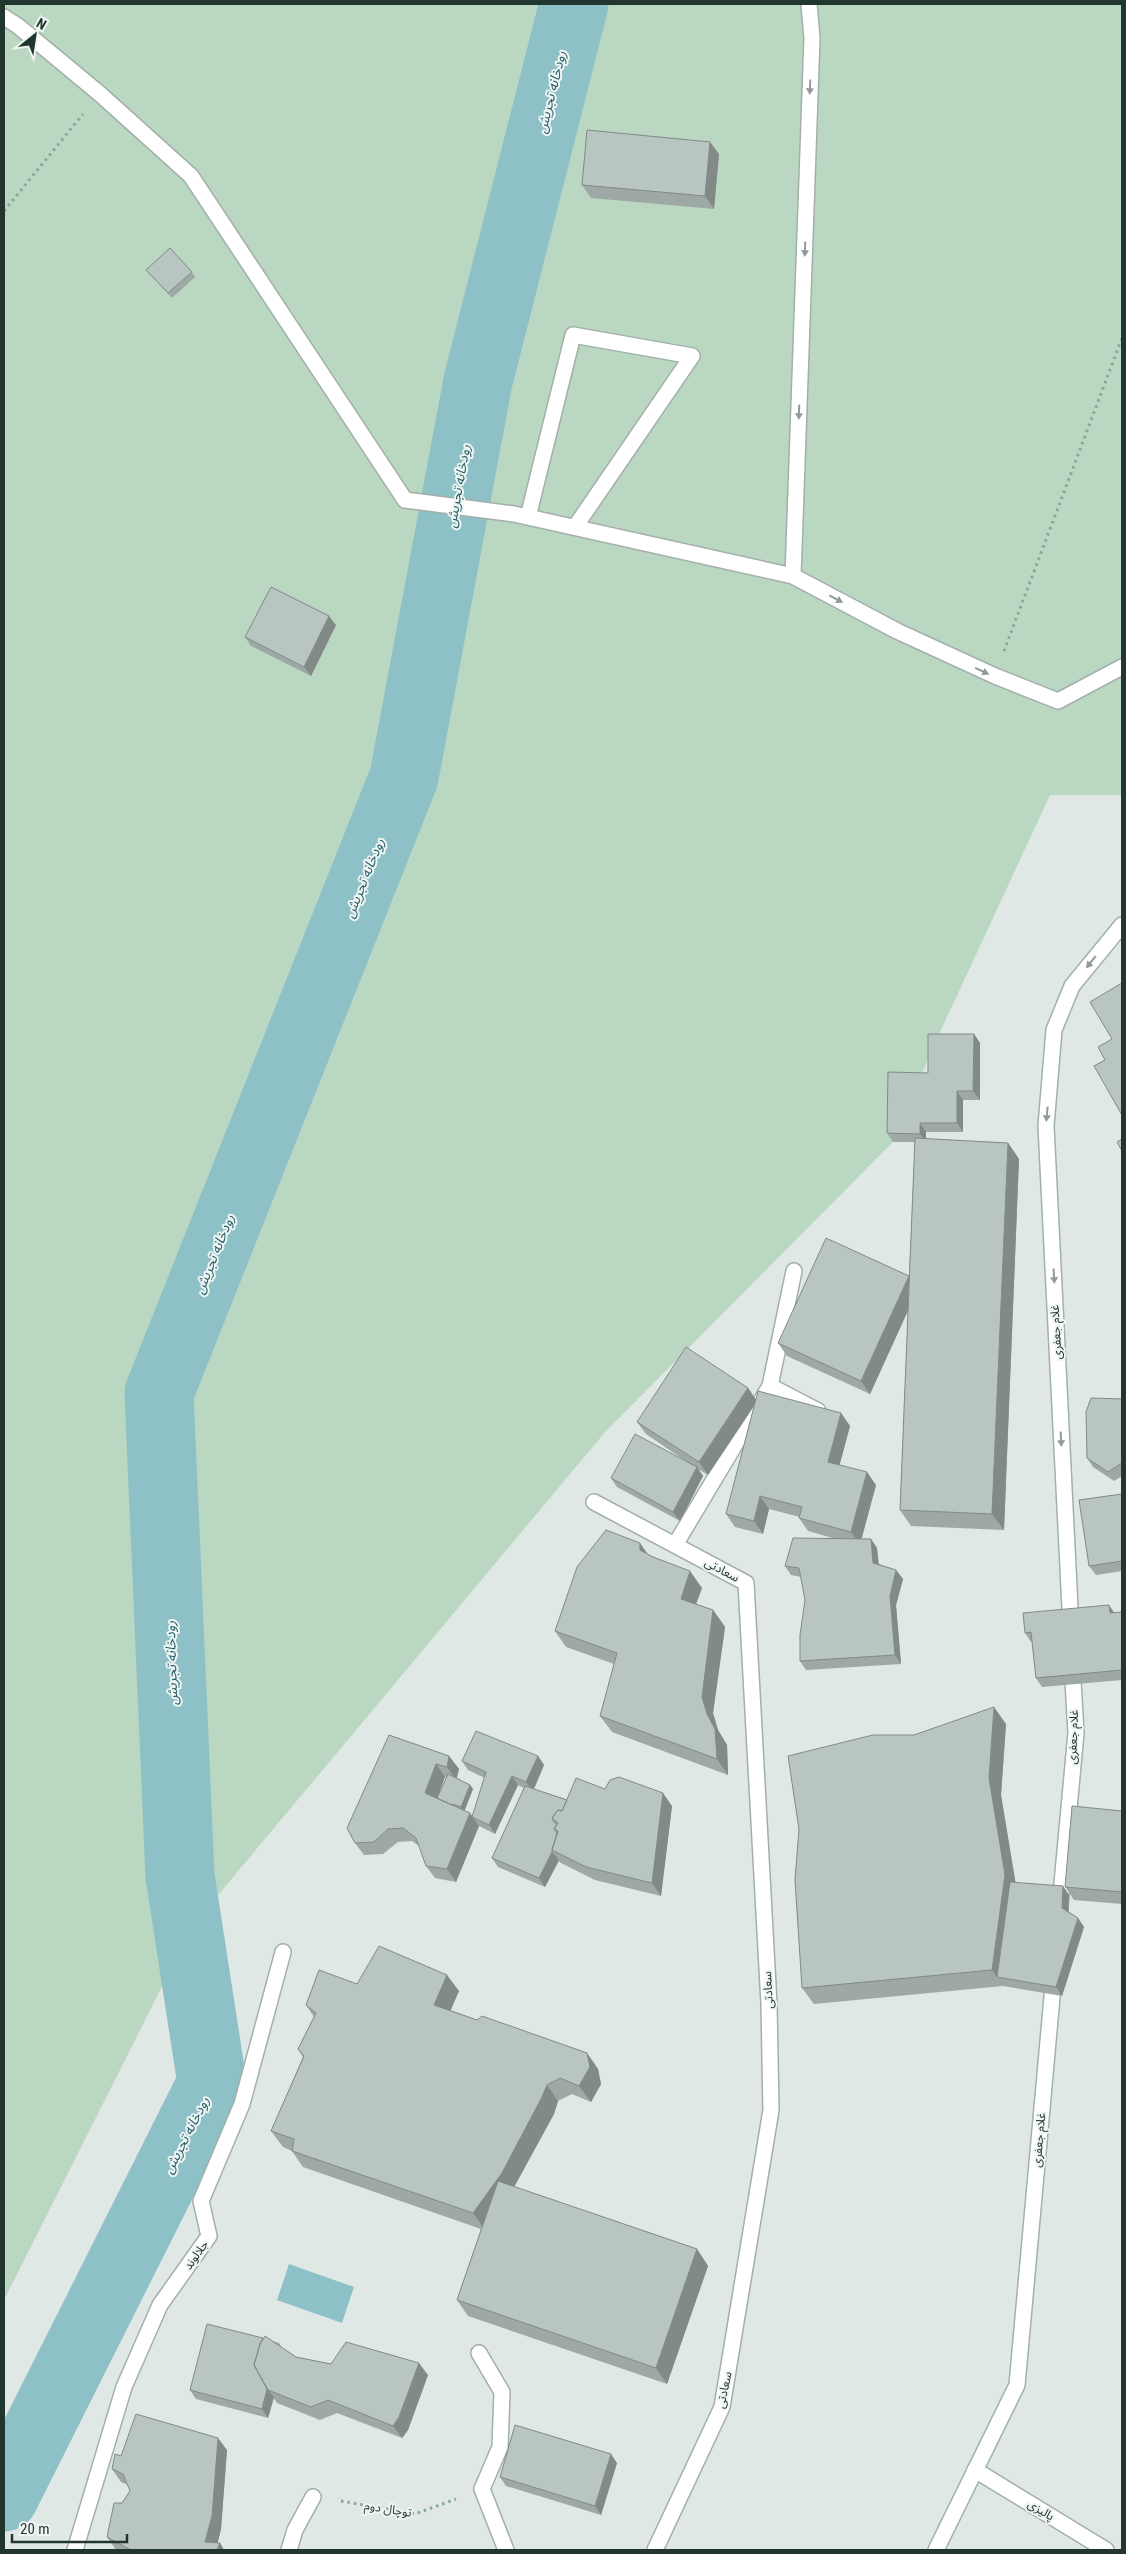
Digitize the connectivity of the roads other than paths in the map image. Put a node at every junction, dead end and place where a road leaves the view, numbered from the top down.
1 (809, 4) edge
2 (4, 17) edge
3 (521, 515) junction
4 (575, 527) junction
5 (793, 576) junction
6 (1122, 667) edge
7 (1122, 925) edge
8 (794, 1271) dead end
9 (770, 1386) junction
10 (836, 1419) edge
11 (594, 1502) dead end
12 (675, 1545) junction
13 (1059, 1921) edge
14 (282, 1952) dead end
15 (1055, 1960) edge
16 (479, 2353) dead end
17 (975, 2470) junction
18 (313, 2496) road end
19 (75, 2550) edge
20 (290, 2550) edge
21 (506, 2550) edge
22 (655, 2550) edge
23 (936, 2550) edge
24 (1106, 2550) edge

1 -> 5 street
2 - 3 street
3 - 4 street
3 - 4 street
4 - 5 street
5 -> 6 street
7 -> 13 street, غلام جعفری
8 - 9 street
9 - 10 street
9 - 12 street
11 - 12 street, سعادتی
12 - 22 street, سعادتی
14 - 19 street, جلالوند
15 - 17 street, غلام جعفری
16 - 21 street
17 - 23 street, غلام جعفری
17 - 24 street, پالیزی
18 - 20 street

